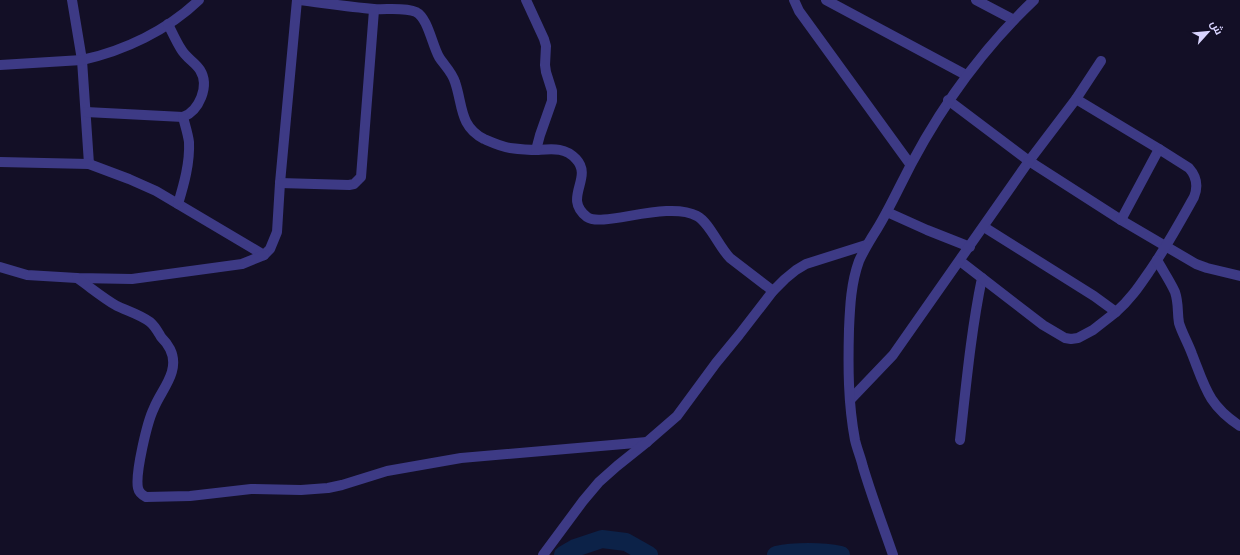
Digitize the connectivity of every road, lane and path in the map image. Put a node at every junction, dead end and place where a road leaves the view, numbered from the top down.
1 (72, 0) edge
2 (199, 0) edge
3 (298, 0) edge
4 (526, 0) edge
5 (794, 0) edge
6 (826, 0) edge
7 (976, 0) edge
8 (1034, 0) edge
9 (374, 10) junction
10 (1014, 20) junction
11 (168, 24) junction
12 (82, 60) junction
13 (1101, 61) dead end
14 (0, 65) edge
15 (966, 75) junction
16 (1076, 99) junction
17 (948, 100) junction
18 (86, 112) junction
19 (183, 117) junction
20 (1159, 149) junction
21 (536, 150) junction
22 (1029, 161) junction
23 (0, 162) edge
24 (89, 164) junction
25 (910, 164) junction
26 (280, 183) junction
27 (178, 204) junction
28 (887, 212) junction
29 (1121, 220) junction
30 (984, 227) junction
31 (866, 245) junction
32 (970, 246) junction
33 (1166, 247) junction
34 (264, 255) junction
35 (1157, 260) junction
36 (960, 261) junction
37 (0, 267) edge
38 (1240, 276) edge
39 (77, 278) junction
40 (982, 278) junction
41 (773, 291) junction
42 (1116, 312) junction
43 (850, 400) junction
44 (1240, 426) edge
45 (960, 440) dead end
46 (647, 442) junction
47 (543, 555) edge
48 (893, 555) edge

1 - 12 street
2 - 11 street
3 - 9 street
3 - 26 street
4 - 21 street
5 - 25 street
6 - 15 street
7 - 10 street
8 - 10 street
9 - 21 street
9 - 26 street
10 - 15 street
11 - 12 street
11 - 19 street
12 - 14 street
12 - 18 street
13 - 16 street
15 - 17 street
16 - 20 street
16 - 22 street
17 - 22 street
17 - 25 street
18 - 19 street
18 - 24 street
19 - 27 street
20 - 29 street
20 - 33 street
21 - 41 street
22 - 29 street
22 - 30 street
23 - 24 street
24 - 27 street
25 - 28 street
26 - 34 street
27 - 34 street
28 - 31 street
28 - 32 street
29 - 33 street
30 - 32 street
30 - 42 street
31 - 41 street
31 - 43 street
32 - 36 street
33 - 35 street
33 - 38 street
34 - 39 street
35 - 42 street
35 - 44 street
36 - 40 street
36 - 43 street
37 - 39 street
39 - 46 street
40 - 42 street
40 - 45 street
41 - 46 street
43 - 48 street
46 - 47 street

